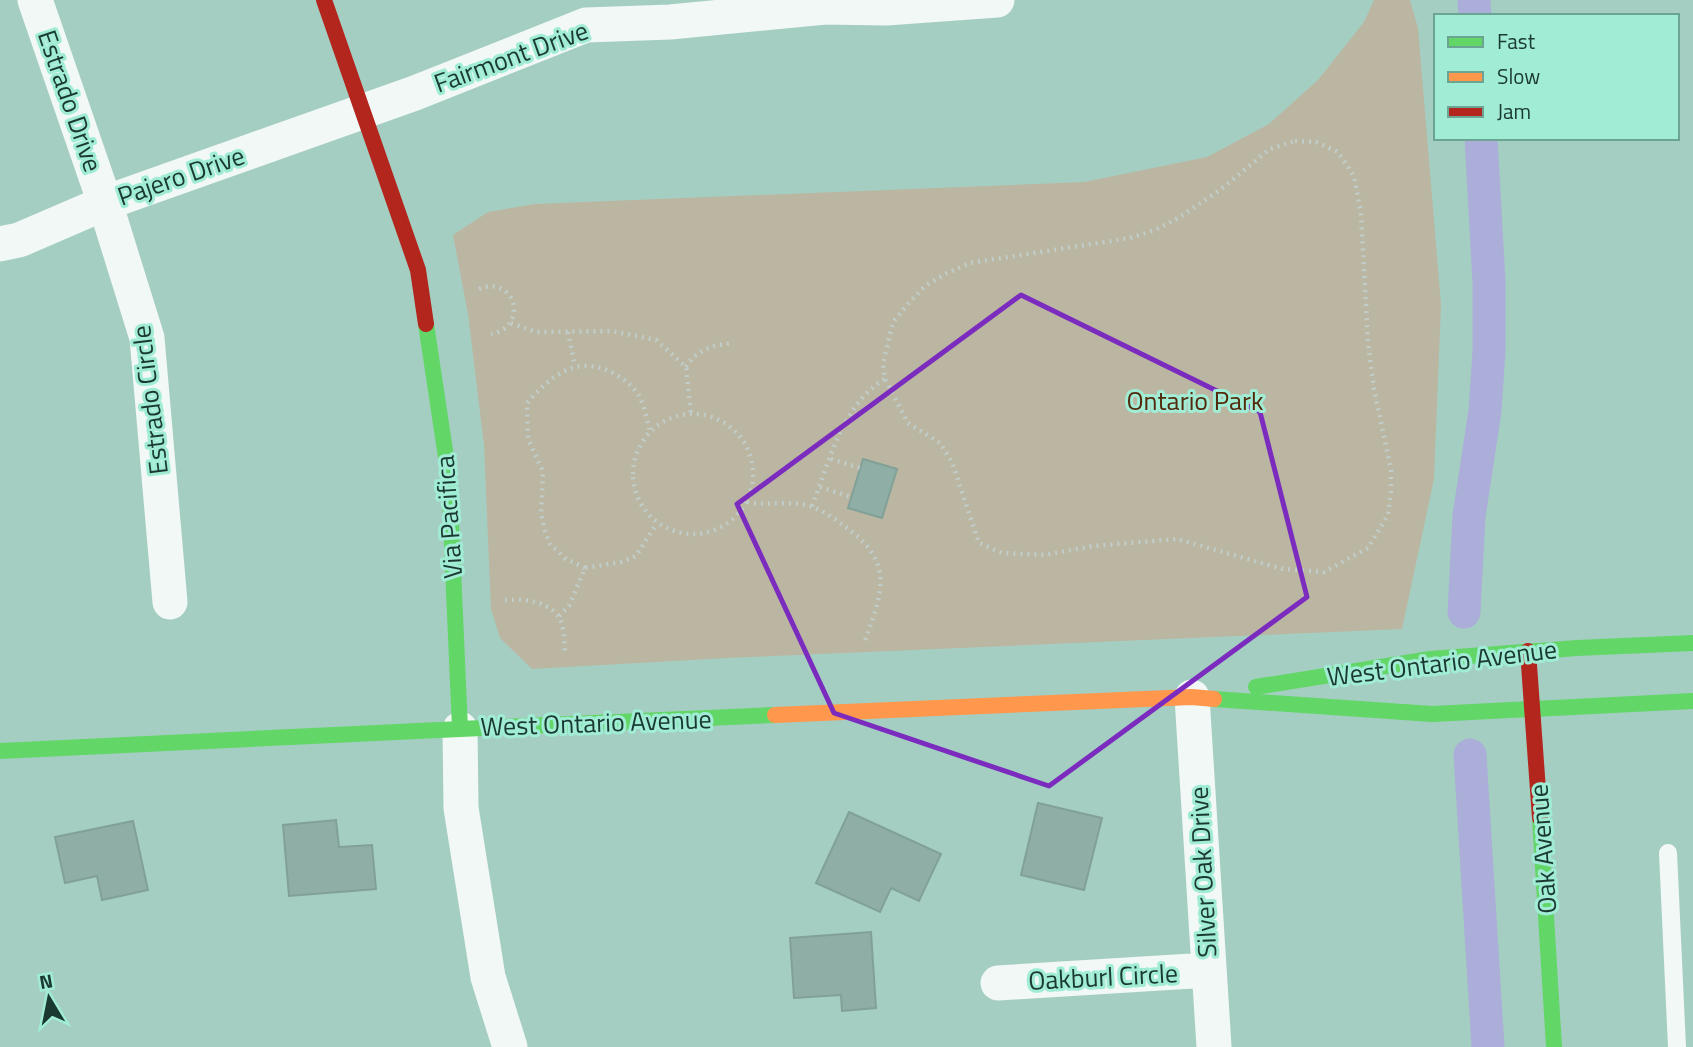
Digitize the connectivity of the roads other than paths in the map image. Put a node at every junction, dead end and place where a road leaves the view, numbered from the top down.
1 (35, 0) edge
2 (324, 0) edge
3 (997, 0) edge
4 (886, 4) edge
5 (583, 13) edge
6 (364, 112) junction
7 (105, 203) junction
8 (0, 244) edge
9 (170, 602) dead end
10 (1693, 643) edge
11 (1528, 651) junction
12 (1192, 697) junction
13 (1693, 701) edge
14 (1532, 710) junction
15 (460, 729) junction
16 (0, 751) edge
17 (1668, 853) dead end
18 (1208, 970) junction
19 (998, 983) dead end
20 (510, 1047) edge
21 (1214, 1047) edge
22 (1554, 1047) edge
23 (1677, 1047) edge

1 - 7 street, Estrado Drive
2 - 6 main road, Via Pacifica
3 - 4 street, Fairmont Drive
4 - 5 street, Fairmont Drive
5 - 6 street, Fairmont Drive
6 - 7 street, Pajero Drive
6 - 15 main road, Via Pacifica
7 - 8 street, Pajero Drive
7 - 9 street, Estrado Circle
10 - 11 main road, West Ontario Avenue
11 - 12 main road, West Ontario Avenue
11 - 14 main road, Oak Avenue
12 - 14 main road, West Ontario Avenue
12 - 15 main road, West Ontario Avenue
12 - 18 street, Silver Oak Drive
13 - 14 main road, West Ontario Avenue
14 - 22 main road, Oak Avenue
15 - 16 main road, West Ontario Avenue
15 - 20 street, Via Pacifica
17 - 23 lane
18 - 19 street, Oakburl Circle
18 - 21 street, Silver Oak Drive

